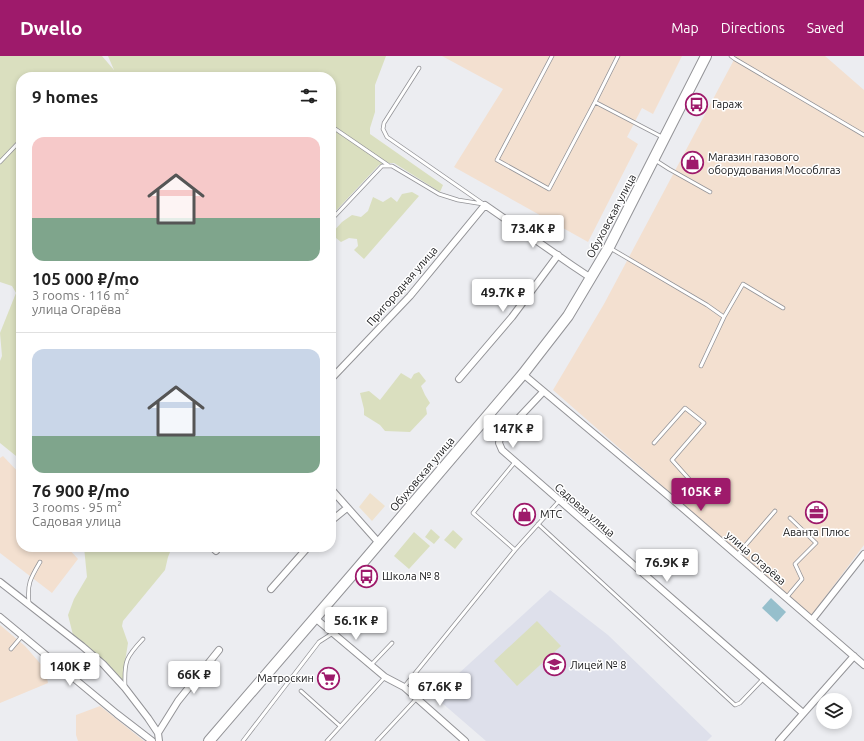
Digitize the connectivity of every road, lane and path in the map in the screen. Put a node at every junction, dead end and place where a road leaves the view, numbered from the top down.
1 (552, 56) edge
2 (618, 56) edge
3 (706, 56) edge
4 (731, 56) edge
5 (419, 68) dead end
6 (595, 102) junction
7 (336, 129) edge
8 (864, 135) edge
9 (664, 138) junction
10 (16, 145) edge
11 (654, 159) junction
12 (0, 162) edge
13 (388, 165) junction
14 (710, 192) dead end
15 (485, 204) junction
16 (336, 215) edge
17 (609, 247) junction
18 (558, 255) junction
19 (591, 278) junction
20 (783, 308) dead end
21 (724, 317) junction
22 (700, 366) dead end
23 (523, 374) junction
24 (336, 375) edge
25 (459, 379) dead end
26 (543, 392) junction
27 (654, 443) dead end
28 (515, 462) junction
29 (336, 495) edge
30 (672, 499) junction
31 (559, 501) junction
32 (347, 508) junction
33 (775, 511) dead end
34 (336, 517) edge
35 (790, 518) dead end
36 (538, 524) junction
37 (380, 543) junction
38 (516, 550) junction
39 (304, 552) edge
40 (864, 554) edge
41 (737, 555) junction
42 (40, 562) dead end
43 (0, 582) edge
44 (271, 589) dead end
45 (786, 598) junction
46 (29, 605) junction
47 (0, 617) edge
48 (315, 618) junction
49 (812, 620) junction
50 (333, 634) junction
51 (22, 636) junction
52 (143, 639) dead end
53 (392, 642) dead end
54 (11, 649) dead end
55 (219, 650) dead end
56 (854, 656) junction
57 (371, 665) junction
58 (864, 665) edge
59 (385, 677) junction
60 (763, 679) junction
61 (404, 687) junction
62 (125, 688) junction
63 (301, 691) dead end
64 (417, 698) junction
65 (803, 713) junction
66 (340, 726) junction
67 (158, 733) junction
68 (152, 741) edge
69 (159, 741) edge
70 (209, 741) edge
71 (243, 741) edge
72 (327, 741) edge
73 (377, 741) edge
74 (465, 741) edge
75 (779, 741) edge

1 - 6 lane
2 - 6 lane
3 - 9 main road, Обуховская улица
4 - 8 lane
5 - 15 lane
6 - 9 lane
7 - 13 lane
9 - 11 main road, Обуховская улица
10 - 12 lane
11 - 14 lane
11 - 17 main road, Обуховская улица
13 - 15 lane
13 - 16 lane
15 - 18 street
15 - 24 street, Пригородная улица
17 - 19 main road, Обуховская улица
17 - 21 lane
18 - 19 street
18 - 25 street
19 - 23 main road, Обуховская улица
20 - 21 lane
21 - 22 lane
23 - 26 street, улица Огарёва
23 - 37 main road, Обуховская улица
26 - 28 street, Садовая улица
26 - 30 street, улица Огарёва
27 - 30 lane
28 - 31 street, Садовая улица
28 - 38 lane
29 - 32 street
30 - 41 street, улица Огарёва
31 - 36 lane
31 - 60 street, Садовая улица
32 - 34 street
32 - 37 street
33 - 41 lane
35 - 45 lane
36 - 38 lane
36 - 60 lane
37 - 48 main road, Обуховская улица
38 - 61 lane
39 - 44 street
40 - 49 street
41 - 45 street, улица Огарёва
42 - 46 lane
43 - 46 street
45 - 49 street, улица Огарёва
46 - 62 street
47 - 51 street
48 - 50 street
48 - 70 main road, Обуховская улица
49 - 56 street, улица Огарёва
50 - 57 street
50 - 71 lane
51 - 54 lane
51 - 68 street
52 - 62 lane
53 - 57 lane
55 - 67 street
56 - 58 street, улица Огарёва
56 - 65 street
57 - 59 street
59 - 61 street
59 - 66 lane
60 - 65 street, Садовая улица
61 - 64 street
62 - 67 street
63 - 66 lane
64 - 73 lane
64 - 74 street
65 - 75 street
66 - 72 lane
67 - 69 street

